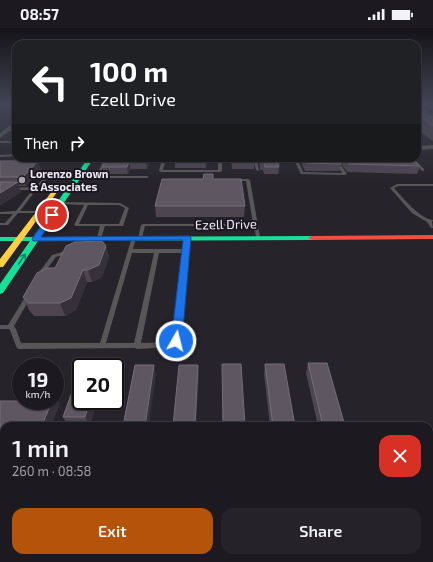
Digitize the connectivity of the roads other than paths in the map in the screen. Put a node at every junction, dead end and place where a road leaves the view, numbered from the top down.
1 (7, 130) joint
2 (12, 130) edge
3 (0, 136) edge
4 (0, 142) edge
5 (10, 142) edge
6 (0, 145) edge
7 (12, 145) edge
8 (433, 147) edge
9 (421, 148) edge
10 (12, 155) edge
11 (0, 156) edge
12 (88, 162) edge
13 (106, 162) edge
14 (163, 162) edge
15 (220, 162) edge
16 (256, 162) edge
17 (297, 162) edge
18 (337, 162) edge
19 (415, 162) edge
20 (76, 163) dead end
21 (258, 170) dead end
22 (423, 170) dead end
23 (70, 172) junction
24 (80, 174) junction
25 (147, 177) dead end
26 (225, 180) edge
27 (433, 185) edge
28 (58, 188) junction
29 (0, 189) edge
30 (37, 189) junction
31 (31, 194) dead end
32 (60, 203) junction
33 (87, 204) junction
34 (17, 212) junction
35 (40, 212) junction
36 (2, 213) dead end
37 (431, 221) edge
38 (0, 224) edge
39 (103, 225) junction
40 (255, 225) junction
41 (433, 227) edge
42 (258, 237) junction
43 (433, 237) edge
44 (99, 238) junction
45 (137, 238) junction
46 (187, 238) junction
47 (0, 239) edge
48 (19, 239) junction
49 (36, 239) junction
50 (75, 251) edge
51 (130, 251) junction
52 (157, 251) junction
53 (186, 251) junction
54 (0, 265) edge
55 (37, 280) edge
56 (33, 287) edge
57 (0, 291) edge
58 (0, 327) edge
59 (10, 327) junction
60 (102, 346) junction
61 (137, 346) junction

1 - 2 lane
1 - 3 street
4 - 5 lane
6 - 7 lane
8 - 9 street
10 - 11 lane
12 - 24 main road
13 - 24 lane
14 - 15 lane
16 - 21 lane
17 - 18 lane
19 - 22 lane
20 - 23 main road
23 - 28 main road
23 - 30 lane
24 - 25 lane
24 - 32 main road
26 - 40 lane
27 - 37 lane
28 - 30 lane
28 - 35 main road
29 - 30 lane
31 - 34 lane
32 - 33 lane
32 - 49 main road
33 - 39 lane
33 - 39 lane
34 - 35 lane
34 - 36 lane
34 - 38 lane
35 - 48 main road
37 - 41 lane
39 - 44 lane
40 - 42 lane
40 - 45 lane
42 - 43 main road, Ezell Drive
42 - 46 main road, Ezell Drive
44 - 45 main road, Ezell Drive
44 - 49 main road, Ezell Drive
45 - 46 main road, Ezell Drive
45 - 51 lane
46 - 53 lane
47 - 48 main road, Ezell Drive
48 - 49 main road, Ezell Drive
48 - 54 main road
57 -> 49 main road
50 - 55 lane
51 - 52 lane
51 - 60 lane
52 - 53 lane
52 - 61 lane
53 - 61 lane
56 - 59 lane
58 - 59 lane
59 - 60 lane
60 - 61 lane

